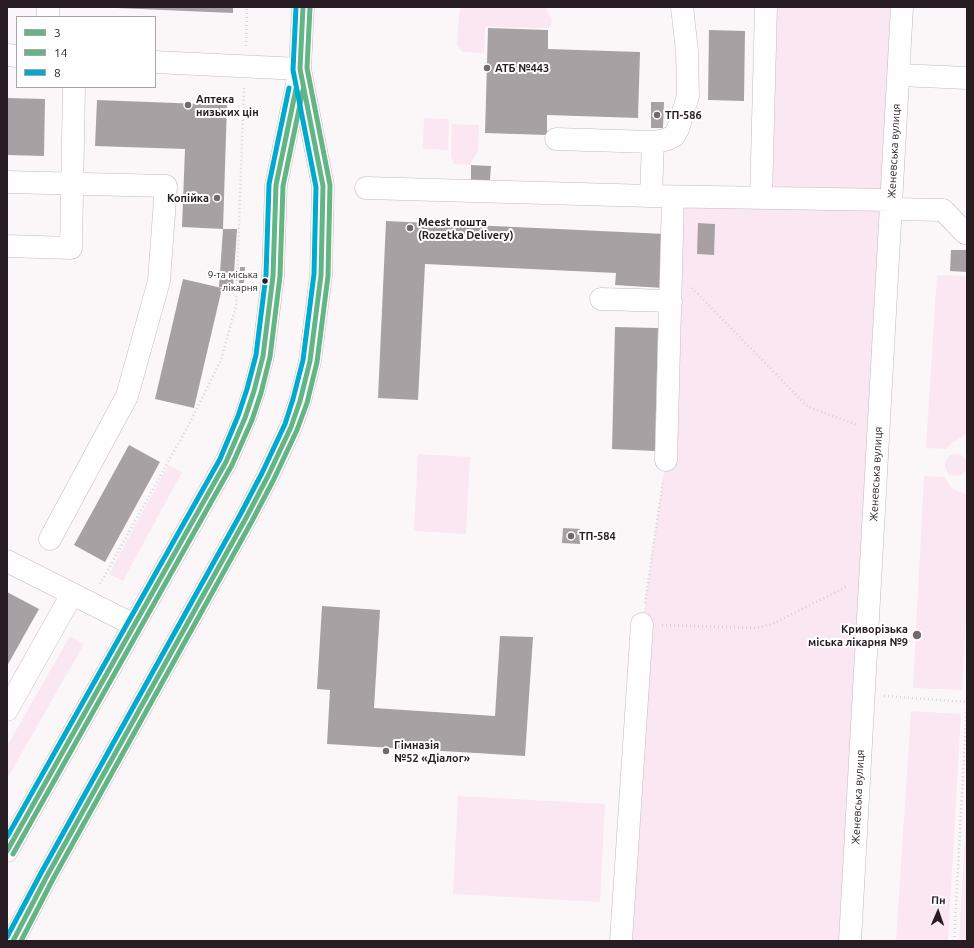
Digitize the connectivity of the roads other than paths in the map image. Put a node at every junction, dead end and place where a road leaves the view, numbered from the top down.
1 (303, 7) edge
2 (682, 7) edge
3 (766, 7) edge
4 (902, 7) edge
5 (156, 62) edge
6 (300, 69) junction
7 (898, 76) junction
8 (967, 78) edge
9 (74, 88) edge
10 (556, 139) dead end
11 (653, 142) junction
12 (7, 182) edge
13 (72, 184) junction
14 (366, 188) dead end
15 (650, 196) junction
16 (674, 196) junction
17 (761, 198) junction
18 (892, 204) junction
19 (967, 233) edge
20 (7, 246) edge
21 (602, 299) dead end
22 (671, 301) junction
23 (666, 460) road end
24 (50, 538) dead end
25 (7, 561) edge
26 (80, 598) junction
27 (642, 624) road end
28 (134, 625) junction
29 (7, 710) edge
30 (7, 852) edge
31 (13, 941) edge
32 (621, 941) edge
33 (850, 941) edge

1 - 6 main road
2 - 11 main road
3 - 17 main road
4 - 7 main road, Женевська вулиця
5 - 6 main road
6 - 28 main road
6 - 31 main road
7 - 8 main road
7 - 18 main road, Женевська вулиця
9 - 13 main road
10 - 11 main road
11 - 15 main road
12 - 13 main road
13 - 20 main road
13 - 24 main road
14 - 15 main road
15 - 16 main road
16 - 17 main road
16 - 22 main road
17 - 18 main road
18 - 19 main road
18 - 33 main road, Женевська вулиця
21 - 22 main road
22 - 23 main road
25 - 26 main road
26 - 28 main road
26 - 29 main road
27 - 32 main road
28 - 30 main road

